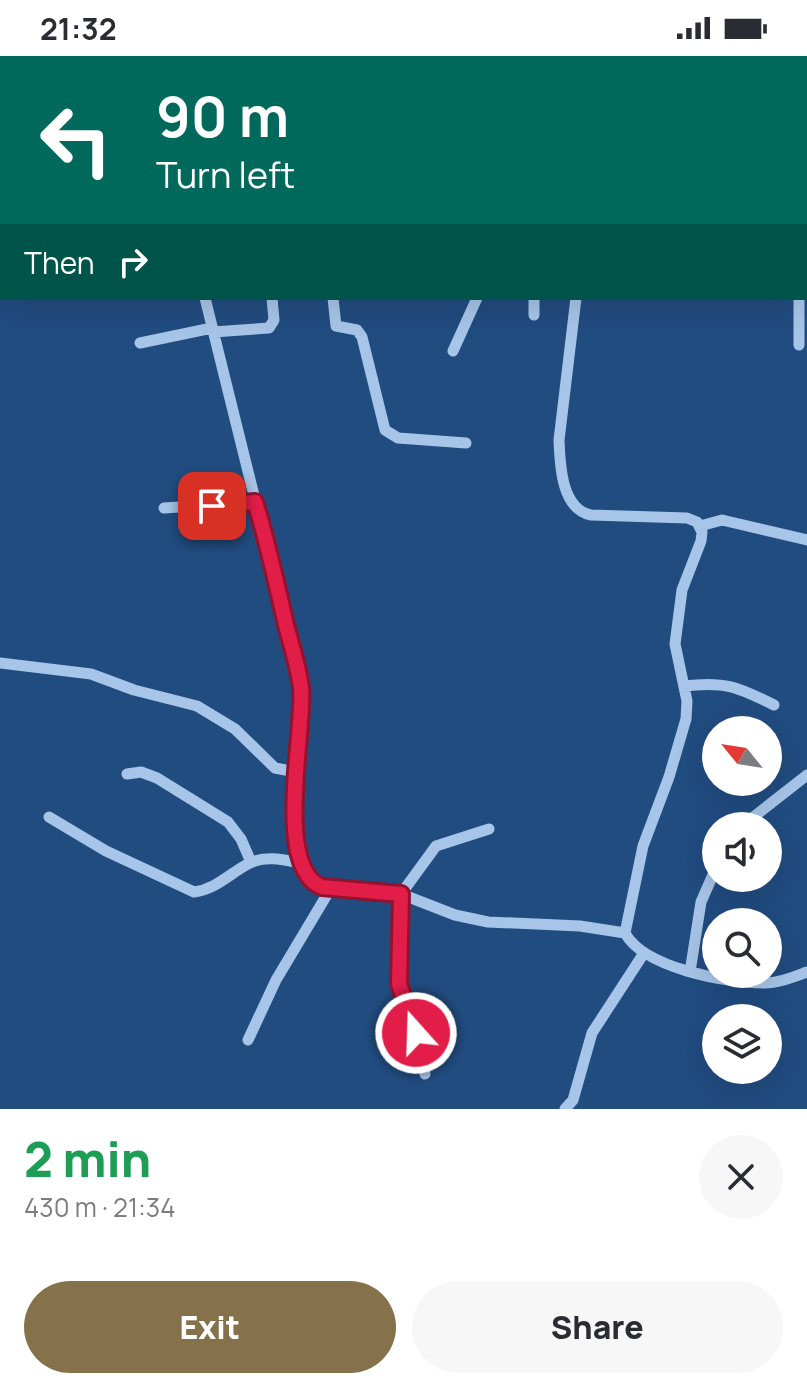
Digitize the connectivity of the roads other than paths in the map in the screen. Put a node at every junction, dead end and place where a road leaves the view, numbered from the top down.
1 (205, 300) edge
2 (272, 300) edge
3 (333, 300) edge
4 (476, 300) edge
5 (534, 300) edge
6 (576, 300) edge
7 (799, 300) edge
8 (534, 315) dead end
9 (212, 330) junction
10 (140, 343) dead end
11 (799, 345) dead end
12 (453, 351) dead end
13 (466, 443) dead end
14 (255, 502) junction
15 (164, 508) dead end
16 (700, 526) junction
17 (807, 540) edge
18 (0, 663) edge
19 (684, 686) junction
20 (774, 705) dead end
21 (296, 772) junction
22 (127, 774) dead end
23 (807, 775) edge
24 (760, 812) edge
25 (49, 817) dead end
26 (489, 829) dead end
27 (251, 862) junction
28 (301, 863) junction
29 (331, 888) junction
30 (706, 892) edge
31 (401, 894) junction
32 (625, 933) junction
33 (644, 953) junction
34 (690, 972) junction
35 (807, 972) edge
36 (248, 1040) dead end
37 (425, 1074) dead end
38 (565, 1109) edge

1 - 9 street
2 - 9 street
3 - 13 street
4 - 12 street
5 - 8 street
6 - 16 street
7 - 11 street
9 - 10 street
9 - 14 street
14 - 15 street
14 - 21 street
16 - 17 street
16 - 19 street
18 - 21 street
19 - 20 street
19 - 32 street
21 - 28 street
22 - 27 street
23 - 24 street
25 - 27 street
26 - 31 street
27 - 28 street
28 - 29 street
29 - 31 street
29 - 36 street
30 - 34 street
31 - 32 street
31 - 37 street
32 - 33 street
33 - 34 street
33 - 38 street
34 - 35 street

